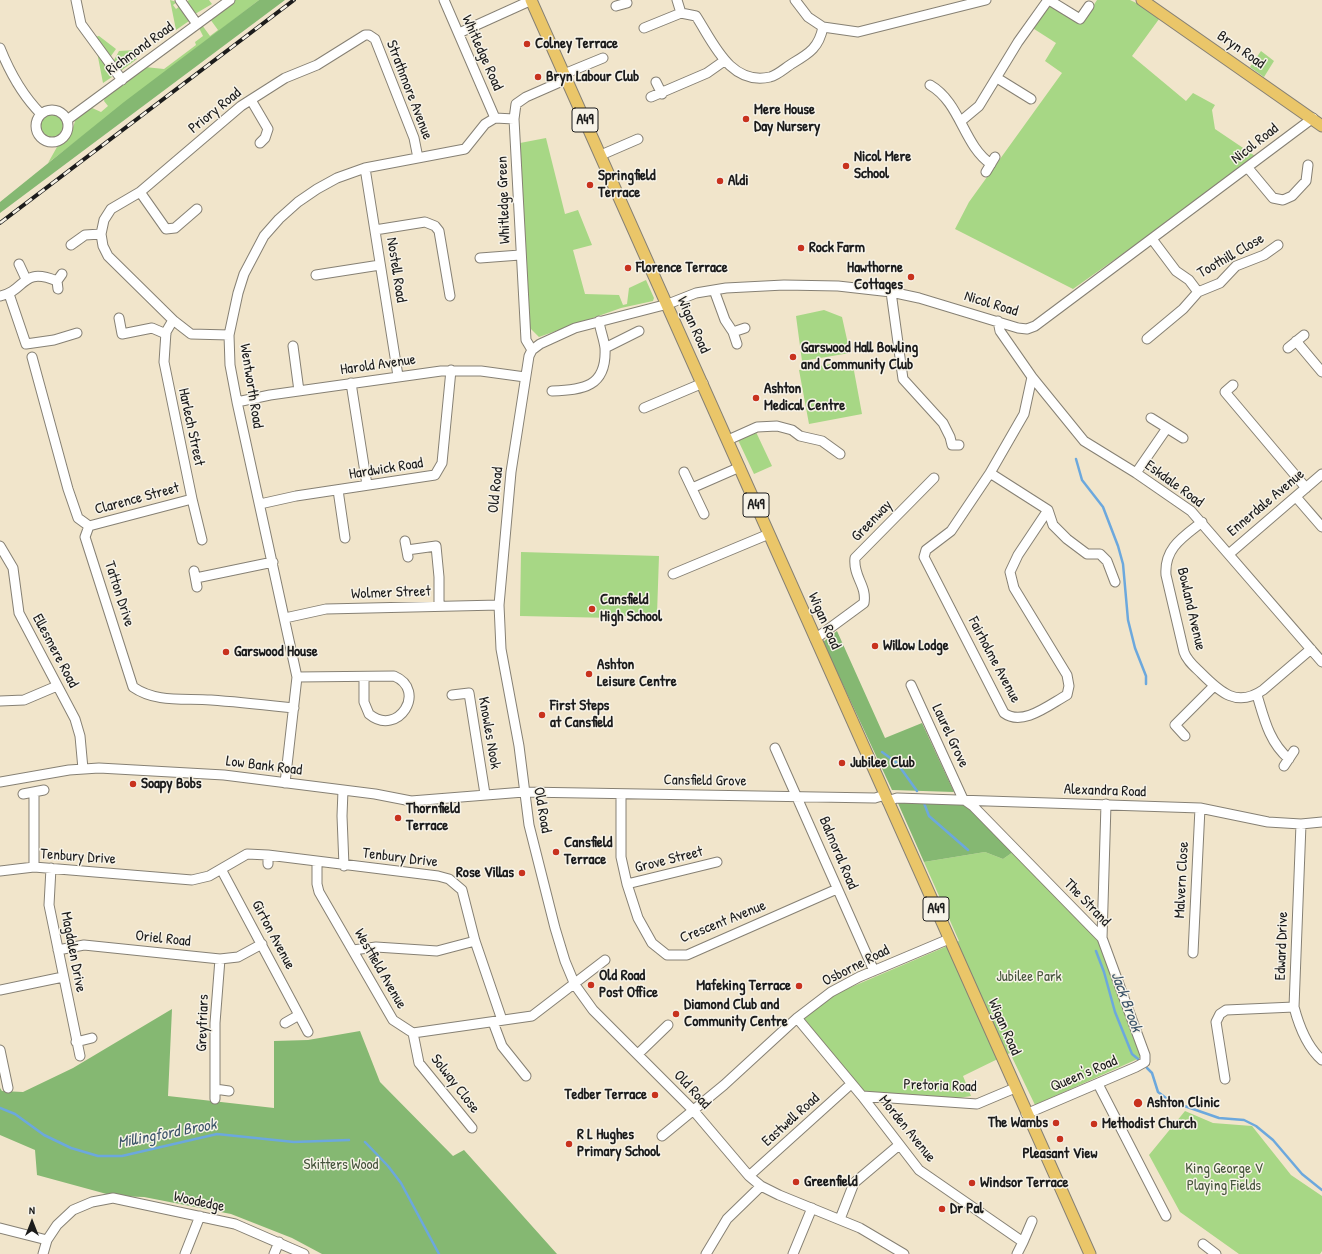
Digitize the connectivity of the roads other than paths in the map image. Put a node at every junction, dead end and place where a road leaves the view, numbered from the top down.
1 (76, 0) edge
2 (180, 0) edge
3 (230, 0) edge
4 (444, 0) edge
5 (532, 0) edge
6 (677, 0) edge
7 (795, 0) edge
8 (986, 0) edge
9 (1049, 0) edge
10 (1142, 0) edge
11 (1089, 6) dead end
12 (681, 13) junction
13 (197, 24) junction
14 (823, 27) junction
15 (644, 28) dead end
16 (459, 33) junction
17 (369, 35) joint
18 (0, 48) edge
19 (602, 58) dead end
20 (724, 61) junction
21 (565, 77) junction
22 (997, 78) junction
23 (122, 80) junction
24 (656, 82) dead end
25 (930, 85) dead end
26 (662, 94) junction
27 (651, 97) dead end
28 (251, 100) junction
29 (1031, 100) dead end
30 (41, 114) junction
31 (495, 118) junction
32 (514, 118) junction
33 (1313, 118) junction
34 (67, 120) junction
35 (961, 121) junction
36 (1322, 126) edge
37 (638, 139) dead end
38 (260, 143) dead end
39 (601, 155) junction
40 (418, 158) junction
41 (990, 165) dead end
42 (1308, 165) dead end
43 (365, 168) junction
44 (1248, 168) junction
45 (140, 192) junction
46 (197, 209) dead end
47 (375, 230) junction
48 (101, 234) junction
49 (1152, 239) junction
50 (1279, 244) dead end
51 (71, 245) dead end
52 (520, 255) junction
53 (480, 258) dead end
54 (18, 263) dead end
55 (380, 265) junction
56 (316, 276) dead end
57 (26, 279) junction
58 (59, 281) dead end
59 (714, 290) junction
60 (891, 292) junction
61 (1198, 292) junction
62 (5, 295) edge
63 (450, 296) dead end
64 (668, 304) junction
65 (119, 318) dead end
66 (173, 320) junction
67 (599, 321) junction
68 (998, 321) junction
69 (746, 328) dead end
70 (639, 331) dead end
71 (733, 332) junction
72 (77, 333) dead end
73 (166, 334) junction
74 (229, 335) junction
75 (1304, 335) dead end
76 (1146, 341) dead end
77 (1296, 341) junction
78 (737, 344) dead end
79 (293, 346) dead end
80 (605, 348) junction
81 (1288, 348) dead end
82 (532, 350) junction
83 (32, 357) dead end
84 (305, 358) dead end
85 (295, 359) junction
86 (450, 370) junction
87 (1322, 372) edge
88 (398, 376) junction
89 (525, 377) junction
90 (1032, 377) junction
91 (351, 383) junction
92 (702, 383) junction
93 (1233, 385) dead end
94 (299, 391) junction
95 (552, 391) dead end
96 (237, 402) junction
97 (644, 408) dead end
98 (1151, 418) dead end
99 (1166, 428) junction
100 (1183, 438) dead end
101 (728, 440) junction
102 (959, 445) dead end
103 (840, 454) dead end
104 (740, 467) junction
105 (684, 472) dead end
106 (1136, 472) junction
107 (990, 473) junction
108 (1322, 474) edge
109 (934, 478) dead end
110 (367, 485) junction
111 (692, 488) junction
112 (1306, 488) junction
113 (338, 490) junction
114 (1296, 497) junction
115 (192, 499) junction
116 (260, 504) junction
117 (1048, 510) junction
118 (704, 514) dead end
119 (1202, 522) junction
120 (89, 526) junction
121 (1322, 527) edge
122 (769, 534) junction
123 (346, 538) dead end
124 (202, 540) dead end
125 (0, 546) edge
126 (407, 550) dead end
127 (1229, 554) junction
128 (273, 562) junction
129 (673, 574) dead end
130 (1110, 578) dead end
131 (196, 579) dead end
132 (499, 605) junction
133 (439, 606) junction
134 (285, 618) junction
135 (816, 639) junction
136 (1311, 649) junction
137 (1322, 662) edge
138 (297, 677) junction
139 (364, 677) junction
140 (911, 685) dead end
141 (57, 686) junction
142 (1214, 686) junction
143 (1257, 694) junction
144 (452, 695) dead end
145 (0, 701) edge
146 (294, 708) junction
147 (1185, 736) dead end
148 (775, 748) dead end
149 (1289, 758) dead end
150 (83, 769) junction
151 (0, 782) edge
152 (285, 782) junction
153 (44, 790) dead end
154 (343, 790) junction
155 (34, 792) junction
156 (524, 792) junction
157 (23, 794) dead end
158 (485, 794) junction
159 (621, 794) junction
160 (798, 796) junction
161 (886, 798) junction
162 (963, 799) junction
163 (1106, 804) junction
164 (1200, 808) junction
165 (1322, 822) edge
166 (1301, 824) junction
167 (317, 861) junction
168 (717, 862) dead end
169 (344, 866) junction
170 (34, 867) junction
171 (51, 868) junction
172 (221, 869) junction
173 (0, 871) edge
174 (627, 884) junction
175 (837, 889) junction
176 (1102, 938) junction
177 (949, 939) junction
178 (475, 941) junction
179 (262, 944) junction
180 (58, 950) junction
181 (353, 950) junction
182 (1192, 952) dead end
183 (220, 959) junction
184 (605, 960) dead end
185 (874, 971) junction
186 (63, 977) junction
187 (575, 985) junction
188 (0, 990) edge
189 (1294, 1007) junction
190 (299, 1015) junction
191 (797, 1018) junction
192 (497, 1021) junction
193 (285, 1023) dead end
194 (668, 1025) dead end
195 (308, 1032) dead end
196 (413, 1033) junction
197 (92, 1038) dead end
198 (76, 1042) junction
199 (0, 1050) edge
200 (638, 1054) junction
201 (1145, 1055) joint
202 (80, 1056) dead end
203 (1322, 1060) edge
204 (2, 1075) edge
205 (526, 1076) dead end
206 (1225, 1079) dead end
207 (851, 1084) junction
208 (1098, 1084) junction
209 (8, 1088) dead end
210 (1015, 1088) junction
211 (215, 1089) junction
212 (229, 1090) dead end
213 (862, 1096) junction
214 (215, 1099) dead end
215 (693, 1110) junction
216 (1026, 1114) junction
217 (472, 1128) dead end
218 (662, 1136) dead end
219 (899, 1145) junction
220 (749, 1176) junction
221 (761, 1186) junction
222 (812, 1208) junction
223 (200, 1216) junction
224 (1166, 1216) dead end
225 (840, 1219) junction
226 (1032, 1221) dead end
227 (0, 1228) edge
228 (47, 1240) junction
229 (279, 1242) junction
230 (1023, 1242) junction
231 (1203, 1244) dead end
232 (43, 1254) edge
233 (185, 1254) edge
234 (274, 1254) edge
235 (304, 1254) edge
236 (706, 1254) edge
237 (793, 1254) edge
238 (904, 1254) edge
239 (1017, 1254) edge
240 (1090, 1254) edge
241 (1216, 1254) edge

1 - 23 street
2 - 13 street
3 - 13 street, Richmond Road
4 - 16 street, Whitledge Road
5 - 16 street
5 - 21 main road, Wigan Road / A49
6 - 12 street
7 - 14 street
8 - 14 street
9 - 11 street
9 - 22 street
10 - 33 main road, Bryn Road
12 - 15 street
12 - 20 street
13 - 23 street, Richmond Road
14 - 20 street
16 - 31 street, Whitledge Road
17 - 28 street, Priory Road
17 - 40 street, Strathmore Avenue
18 - 30 street
19 - 21 street
20 - 26 street
21 - 32 street, Whitledge Green
21 - 39 main road, Wigan Road / A49
22 - 29 street
22 - 35 street
23 - 34 street, Richmond Road
24 - 26 street
25 - 35 street
26 - 27 street
28 - 38 street
28 - 45 street, Priory Road
30 - 34 street
30 - 34 street
31 - 32 street
31 - 40 street, Wentworth Road
32 - 52 street, Whitledge Green
33 - 36 main road, Bryn Road
33 - 44 street, Nicol Road
35 - 41 street
37 - 39 street
39 - 64 main road, Wigan Road / A49
40 - 43 street, Wentworth Road
42 - 44 street
43 - 47 street, Nostell Road
43 - 74 street, Wentworth Road
44 - 49 street, Nicol Road
45 - 46 street
45 - 48 street, Priory Road
47 - 55 street, Nostell Road
47 - 63 street
48 - 51 street
48 - 66 street
49 - 61 street, Toothill Close
49 - 68 street, Nicol Road
50 - 61 street, Toothill Close
52 - 53 street
52 - 82 street, Whitledge Green
54 - 57 street
55 - 56 street
55 - 88 street, Nostell Road
57 - 58 street
57 - 62 street
59 - 60 street, Nicol Road
59 - 64 street, Nicol Road
59 - 71 street
60 - 68 street, Nicol Road
60 - 102 street
61 - 76 street, Toothill Close
62 - 72 street
64 - 67 street
64 - 92 main road, Wigan Road / A49
65 - 73 street
66 - 73 street, Harlech Street
66 - 74 street
67 - 80 street
67 - 82 street
68 - 90 street, Eskdale Road
69 - 71 street
70 - 80 street
71 - 78 street
73 - 115 street, Harlech Street
74 - 96 street, Wentworth Road
75 - 77 street
77 - 81 street
77 - 87 street
79 - 85 street
80 - 95 street
82 - 89 street, Old Road
83 - 120 street
84 - 85 street
85 - 94 street
86 - 88 street, Harold Avenue
86 - 89 street, Harold Avenue
86 - 110 street, Hardwick Road
88 - 91 street, Harold Avenue
89 - 132 street, Old Road
90 - 106 street, Eskdale Road
90 - 107 street, Fairholme Avenue
91 - 94 street, Harold Avenue
91 - 110 street
92 - 97 street
92 - 101 main road, Wigan Road / A49
93 - 112 street
94 - 96 street, Harold Avenue
96 - 116 street, Wentworth Road
98 - 99 street
99 - 100 street
99 - 106 street
101 - 103 street
101 - 104 main road, Wigan Road / A49
104 - 111 street
104 - 122 main road, Wigan Road / A49
105 - 111 street
106 - 119 street, Eskdale Road
107 - 117 street
107 - 117 street, Fairholme Avenue
108 - 112 street, Ennerdale Avenue
109 - 135 street, Greenway
110 - 113 street, Hardwick Road
111 - 118 street
112 - 114 street, Ennerdale Avenue
113 - 116 street, Hardwick Road
113 - 123 street
114 - 121 street
114 - 127 street, Ennerdale Avenue
115 - 120 street, Clarence Street
115 - 124 street, Harlech Street
116 - 128 street, Wentworth Road
117 - 130 street
119 - 127 street, Eskdale Road
119 - 142 street, Bowland Avenue
120 - 146 street, Tatton Drive
122 - 129 street
122 - 135 main road, Wigan Road / A49
125 - 141 street, Ellesmere Road
126 - 133 street
127 - 136 street, Eskdale Road
128 - 131 street
128 - 134 street, Wentworth Road
132 - 133 street, Wolmer Street
132 - 156 street, Old Road
133 - 134 street, Wolmer Street
134 - 138 street, Wentworth Road
135 - 161 main road, Wigan Road / A49
136 - 137 street, Eskdale Road
136 - 143 street
138 - 139 street
138 - 146 street, Wentworth Road
139 - 139 street
140 - 162 street, Laurel Grove
141 - 145 street
141 - 150 street, Ellesmere Road
142 - 143 street, Bowland Avenue
142 - 147 street
143 - 149 street
144 - 158 street, Knowles Nook
146 - 152 street, Wentworth Road
148 - 160 street, Balmoral Road
150 - 151 street, Low Bank Road
150 - 152 street, Low Bank Road
152 - 154 street, Low Bank Road
153 - 155 street
154 - 158 street, Low Bank Road
154 - 169 street
155 - 157 street
155 - 170 street
156 - 158 street, Low Bank Road
156 - 159 street, Cansfield Grove
156 - 187 street, Old Road
159 - 160 street, Cansfield Grove
159 - 174 street, Crescent Avenue
160 - 161 street, Cansfield Grove
160 - 175 street, Balmoral Road
161 - 162 street, Alexandra Road
161 - 177 main road, Wigan Road / A49
162 - 163 street, Alexandra Road
162 - 176 street, The Strand
163 - 164 street, Alexandra Road
163 - 176 street
164 - 166 street, Alexandra Road
164 - 182 street, Malvern Close
165 - 166 street, Alexandra Road
166 - 189 street, Edward Drive
167 - 169 street, Tenbury Drive
167 - 172 street, Tenbury Drive
167 - 181 street, Westfield Avenue
168 - 174 street, Grove Street
169 - 178 street, Tenbury Drive
170 - 171 street, Tenbury Drive
170 - 173 street, Tenbury Drive
171 - 172 street, Tenbury Drive
171 - 180 street, Magdalen Drive
172 - 179 street, Girton Avenue
174 - 175 street, Crescent Avenue
175 - 185 street, Balmoral Road
176 - 201 street, The Strand
177 - 185 street, Osborne Road
177 - 210 main road, Wigan Road / A49
178 - 181 street
178 - 192 street, Tenbury Drive
179 - 183 street, Oriel Road
179 - 190 street, Girton Avenue
180 - 183 street, Oriel Road
180 - 186 street, Magdalen Drive
181 - 196 street, Westfield Avenue
183 - 211 street, Greyfriars
184 - 187 street
185 - 191 street, Osborne Road
186 - 188 street
186 - 198 street, Magdalen Drive
187 - 192 street
187 - 200 street, Old Road
189 - 203 street, Edward Drive
189 - 206 street
190 - 193 street
190 - 195 street, Girton Avenue
191 - 207 street, Morden Avenue
191 - 215 street, Osborne Road
192 - 196 street
192 - 205 street, Tenbury Drive
194 - 200 street
196 - 217 street, Solway Close
197 - 198 street
198 - 202 street, Magdalen Drive
199 - 204 street
200 - 215 street, Old Road
201 - 208 street, Queen's Road
204 - 209 street
207 - 213 street, Morden Avenue
207 - 220 street, Eastwell Road
208 - 216 street, Queen's Road
208 - 224 street
210 - 213 street, Pretoria Road
210 - 216 main road, Wigan Road / A49
211 - 212 street
211 - 214 street, Greyfriars
213 - 219 street, Morden Avenue
215 - 218 street, Osborne Road
215 - 220 street, Old Road
216 - 240 main road, Wigan Road / A49
219 - 225 street
219 - 230 street, Morden Avenue
220 - 221 street, Old Road
221 - 222 street, Old Road
221 - 236 street
222 - 225 street, Old Road
222 - 237 street
223 - 228 street, Woodedge
223 - 229 street, Woodedge
223 - 233 street
225 - 238 street, Old Road
226 - 230 street
227 - 228 street
228 - 232 street, Woodedge
229 - 234 street
229 - 235 street, Woodedge
230 - 239 street
231 - 241 street

